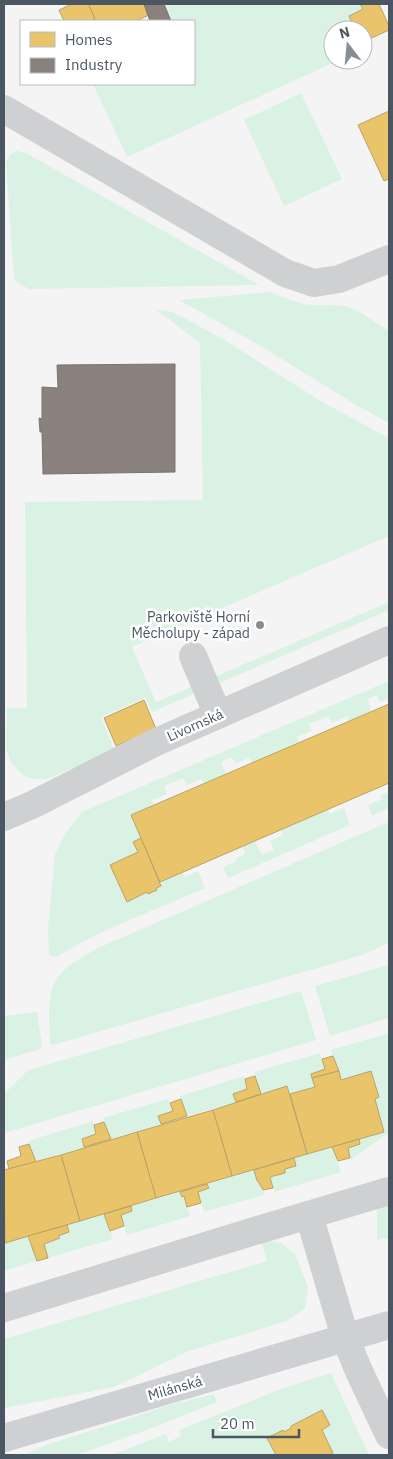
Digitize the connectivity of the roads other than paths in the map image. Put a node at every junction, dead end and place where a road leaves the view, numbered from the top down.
1 (4, 109) edge
2 (385, 266) edge
3 (389, 640) edge
4 (193, 656) dead end
5 (218, 715) junction
6 (4, 816) edge
7 (389, 1191) edge
8 (309, 1215) junction
9 (4, 1308) edge
10 (389, 1325) edge
11 (345, 1338) junction
12 (389, 1432) edge
13 (4, 1438) edge

1 - 2 street
3 - 5 street, Livornská
4 - 5 street
5 - 6 street, Livornská
7 - 8 street
8 - 9 street
8 - 11 street
10 - 11 street, Milánská
11 - 12 street
11 - 13 street, Milánská

